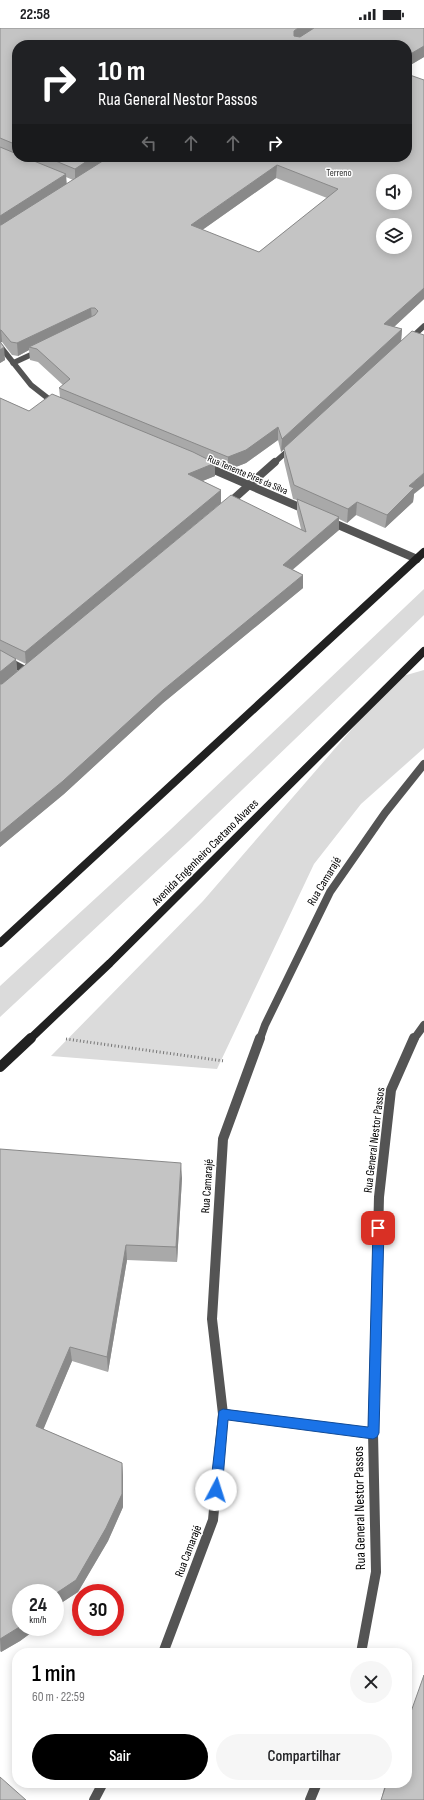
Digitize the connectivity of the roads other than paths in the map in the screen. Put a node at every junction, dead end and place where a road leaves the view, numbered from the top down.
1 (424, 326) edge
2 (406, 342) edge
3 (0, 346) edge
4 (46, 347) edge
5 (13, 364) junction
6 (58, 405) edge
7 (300, 440) edge
8 (200, 464) edge
9 (250, 485) junction
10 (226, 505) edge
11 (316, 515) edge
12 (323, 518) edge
13 (424, 552) edge
14 (417, 559) junction
15 (424, 651) edge
16 (0, 657) edge
17 (27, 671) edge
18 (424, 764) edge
19 (0, 943) edge
20 (424, 1025) edge
21 (0, 1067) edge
22 (223, 1414) junction
23 (373, 1433) junction
24 (164, 1648) edge
25 (362, 1648) edge
26 (100, 1788) edge
27 (315, 1788) edge
28 (94, 1800) edge
29 (310, 1800) edge

1 - 2 street
3 - 5 street
4 - 5 street
5 - 6 street
7 - 9 street
8 - 9 street, Rua Tenente Píres da Silva
9 - 10 street
9 - 11 street, Rua Tenente Píres da Silva
12 - 14 street
13 - 14 street
14 - 19 street
15 - 21 street, Avenida Engenheiro Caetano Alvares
16 - 17 street
18 - 22 street, Rua Camarajé
20 - 23 street, Rua General Nestor Passos
22 - 23 street, Rua General Nestor Passos
22 - 24 street, Rua Camarajé
23 - 25 street, Rua General Nestor Passos
26 - 28 street
27 - 29 street

